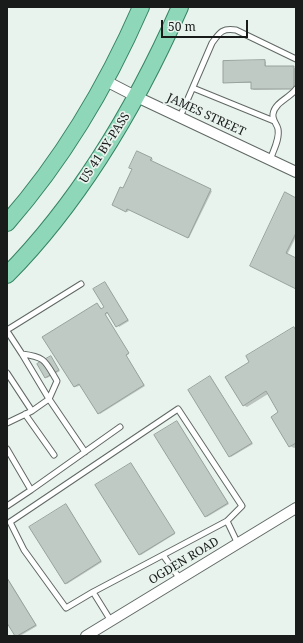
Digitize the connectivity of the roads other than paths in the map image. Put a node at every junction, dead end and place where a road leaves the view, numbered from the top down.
1 (141, 7) edge
2 (180, 7) edge
3 (296, 59) edge
4 (106, 81) junction
5 (193, 88) junction
6 (296, 88) edge
7 (137, 97) junction
8 (180, 117) junction
9 (274, 121) junction
10 (270, 160) junction
11 (296, 172) edge
12 (7, 224) edge
13 (7, 275) edge
14 (81, 284) dead end
15 (7, 330) edge
16 (22, 354) junction
17 (7, 373) edge
18 (49, 399) junction
19 (32, 411) junction
20 (25, 414) junction
21 (7, 423) edge
22 (120, 427) dead end
23 (7, 449) edge
24 (85, 452) junction
25 (54, 455) dead end
26 (31, 490) junction
27 (7, 506) edge
28 (296, 508) edge
29 (226, 521) junction
30 (238, 544) junction
31 (163, 555) junction
32 (180, 579) junction
33 (93, 592) junction
34 (111, 621) junction
35 (86, 636) edge

1 - 4 main road
2 - 7 main road, US 41 BY-PASS
3 - 5 lane
4 - 7 street, JAMES STREET
4 - 12 main road
5 - 8 lane
5 - 9 lane
6 - 9 lane
7 - 8 street, JAMES STREET
7 - 13 main road, US 41 BY-PASS
8 - 10 street, JAMES STREET
9 - 10 lane
10 - 11 street, JAMES STREET
14 - 15 lane
15 - 16 lane
16 - 18 lane
16 - 18 lane
17 - 19 lane
18 - 19 lane
18 - 24 lane
19 - 20 lane
20 - 21 lane
20 - 25 lane
22 - 24 lane
23 - 26 lane
24 - 26 lane
26 - 27 lane
28 - 30 street, OGDEN ROAD
29 - 30 lane
29 - 31 lane
29 - 33 lane
30 - 32 street, OGDEN ROAD
31 - 32 lane
31 - 33 lane
32 - 34 street, OGDEN ROAD
33 - 34 lane
34 - 35 street, OGDEN ROAD

